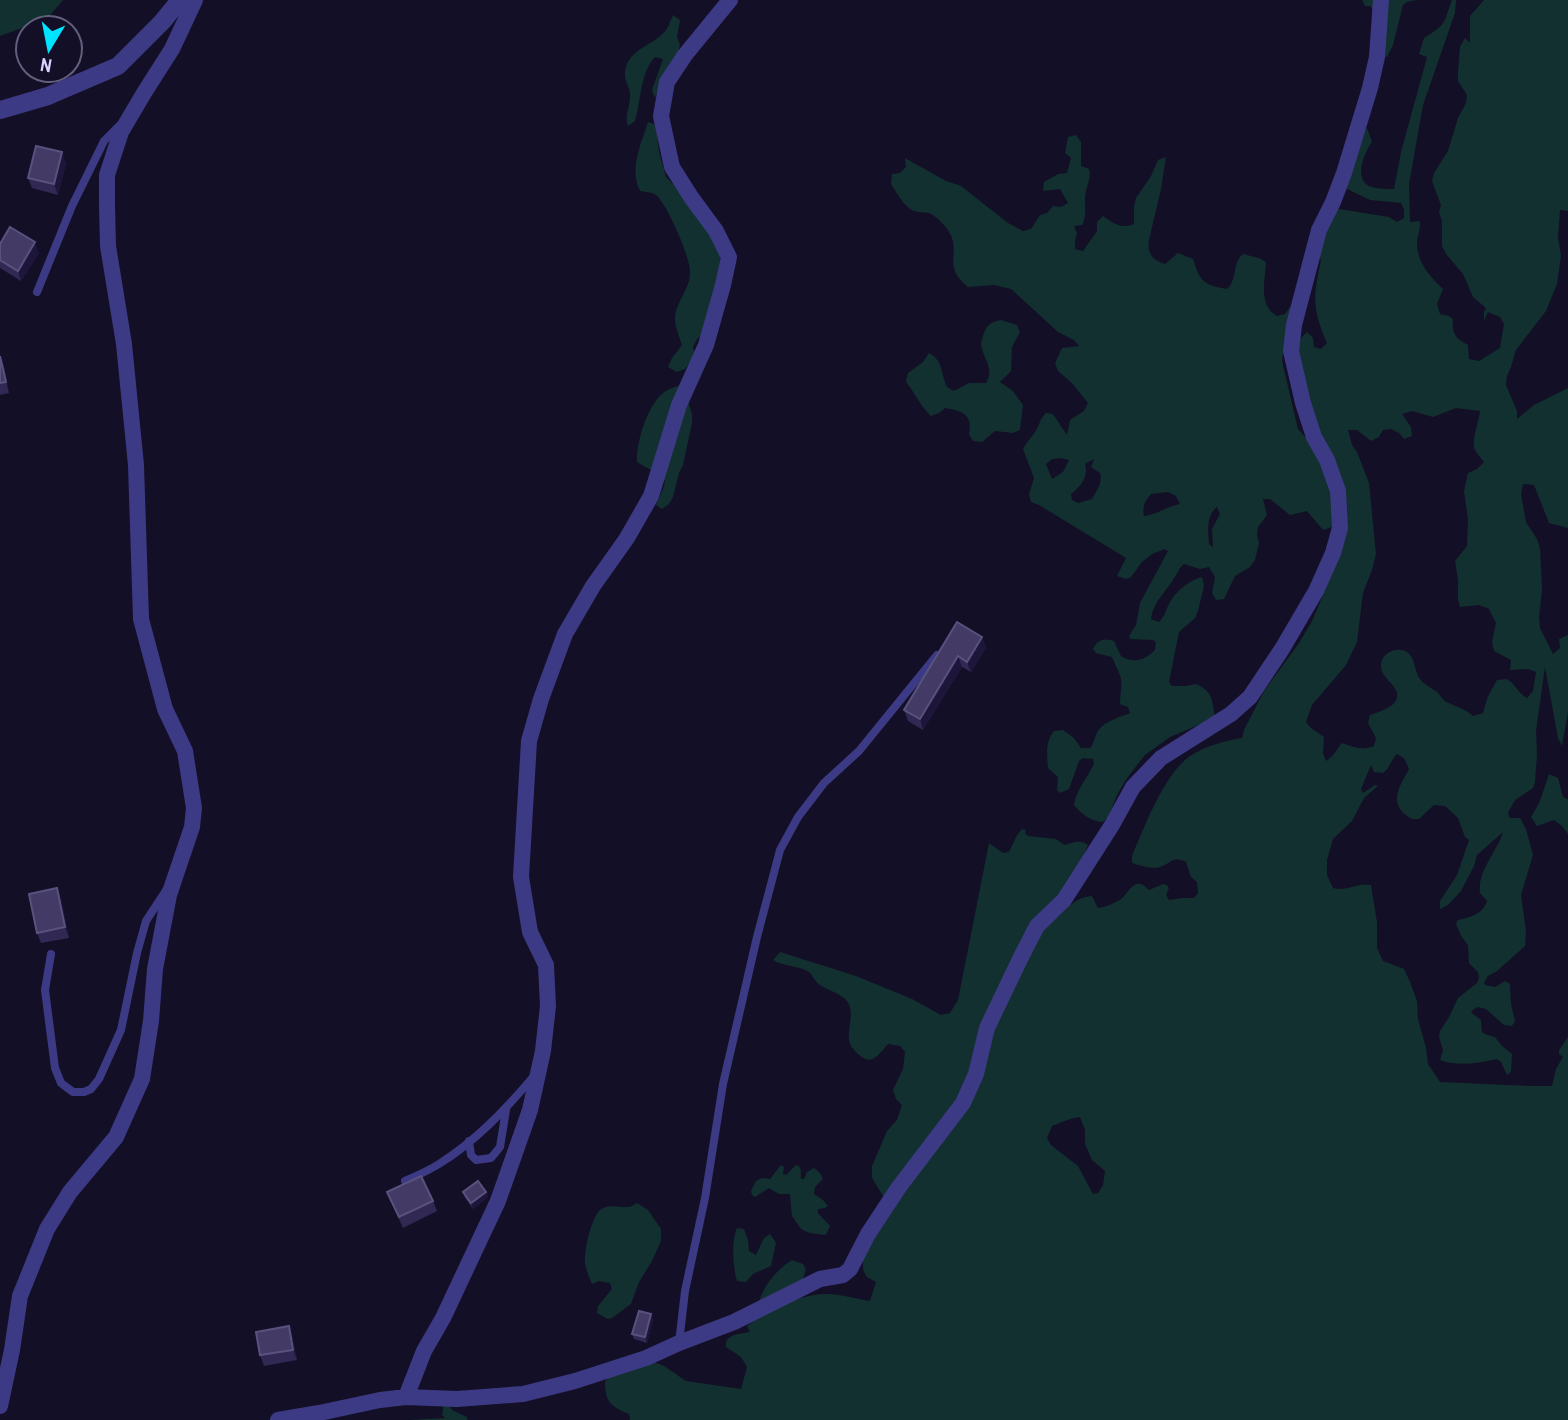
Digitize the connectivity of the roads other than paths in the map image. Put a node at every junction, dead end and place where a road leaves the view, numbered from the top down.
1 (180, 0) edge
2 (195, 0) edge
3 (730, 0) edge
4 (1381, 0) edge
5 (0, 110) edge
6 (133, 111) junction
7 (37, 292) dead end
8 (937, 655) edge
9 (175, 878) junction
10 (51, 954) dead end
11 (539, 1071) junction
12 (506, 1109) junction
13 (469, 1141) junction
14 (405, 1181) edge
15 (679, 1343) junction
16 (406, 1397) junction
17 (0, 1406) edge
18 (278, 1420) edge

1 - 5 street
2 - 6 street
3 - 11 street
4 - 15 street
6 - 7 lane
6 - 9 street
8 - 15 lane
9 - 10 lane
9 - 17 street
11 - 12 lane
11 - 16 street
12 - 13 lane
12 - 13 lane
13 - 14 lane
15 - 16 street
16 - 18 street

